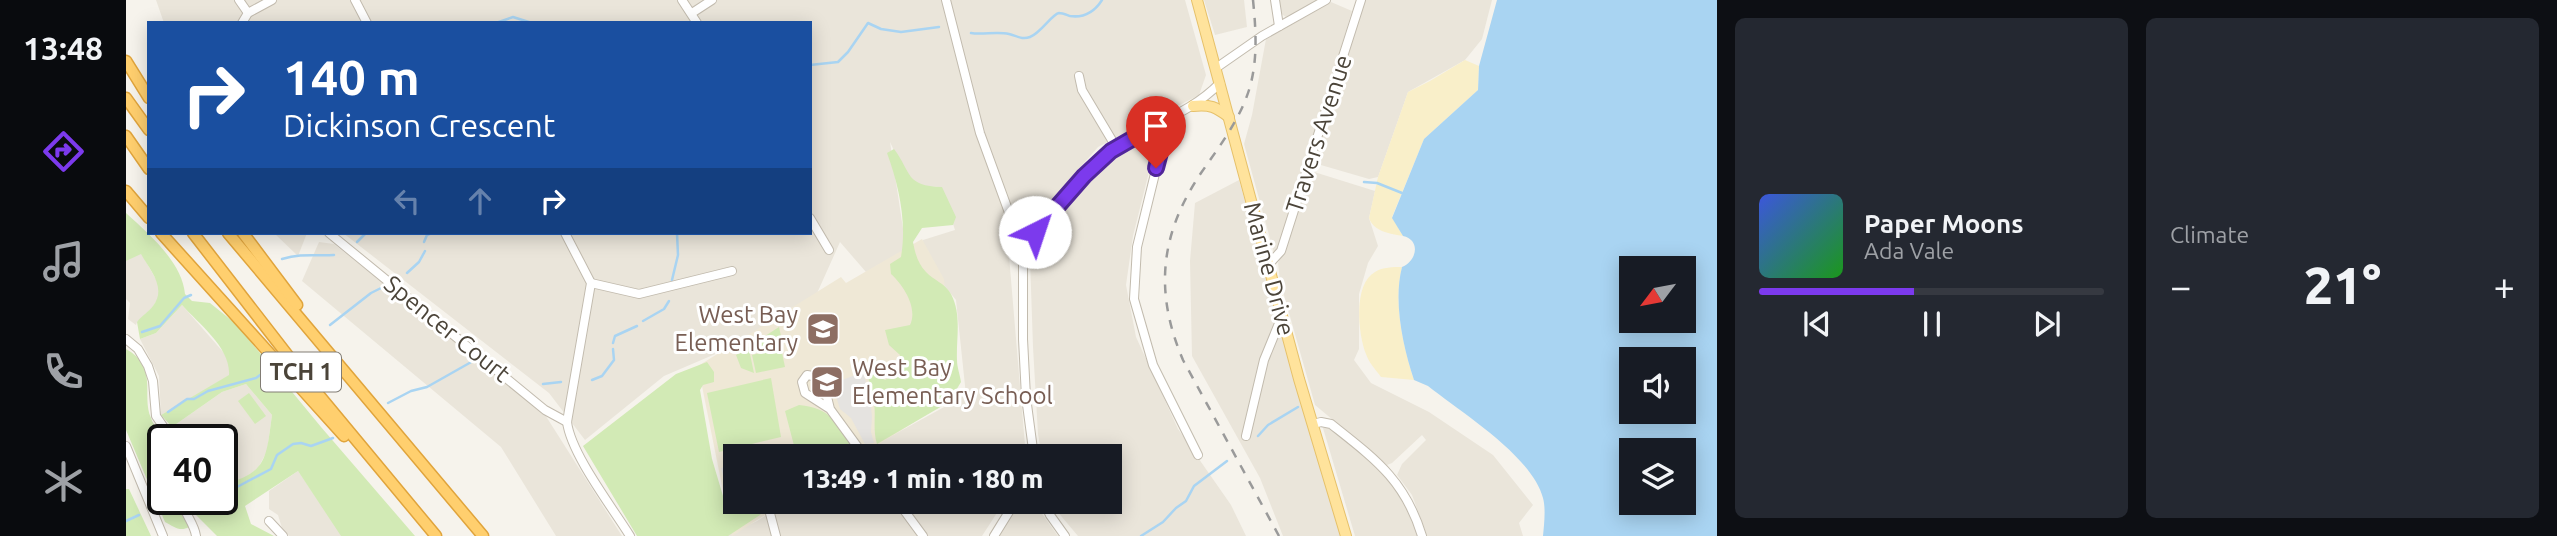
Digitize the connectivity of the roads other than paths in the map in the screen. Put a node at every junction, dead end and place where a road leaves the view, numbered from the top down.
1 (239, 0) edge
2 (272, 0) edge
3 (355, 0) edge
4 (682, 0) edge
5 (712, 0) edge
6 (946, 0) edge
7 (1197, 0) edge
8 (1275, 0) edge
9 (1326, 0) edge
10 (1361, 0) edge
11 (248, 13) junction
12 (692, 13) junction
13 (243, 21) edge
14 (366, 21) edge
15 (696, 21) edge
16 (1279, 26) junction
17 (126, 61) edge
18 (1216, 68) junction
19 (1079, 76) dead end
20 (1220, 83) junction
21 (147, 95) edge
22 (126, 98) edge
23 (1193, 106) junction
24 (1229, 117) junction
25 (1163, 121) junction
26 (147, 127) edge
27 (126, 136) edge
28 (1116, 147) junction
29 (147, 166) edge
30 (126, 191) edge
31 (147, 217) edge
32 (812, 221) edge
33 (163, 235) edge
34 (195, 235) edge
35 (230, 235) edge
36 (244, 235) edge
37 (331, 235) edge
38 (566, 235) edge
39 (829, 250) dead end
40 (1023, 251) junction
41 (1269, 264) junction
42 (732, 271) dead end
43 (591, 283) junction
44 (1282, 316) junction
45 (126, 339) edge
46 (343, 370) junction
47 (830, 409) dead end
48 (567, 422) junction
49 (161, 424) edge
50 (1313, 424) junction
51 (1246, 436) dead end
52 (856, 444) edge
53 (1032, 444) edge
54 (126, 446) edge
55 (1198, 454) dead end
56 (413, 508) junction
57 (770, 514) edge
58 (907, 514) edge
59 (1008, 514) edge
60 (1050, 514) edge
61 (187, 515) edge
62 (269, 521) dead end
63 (163, 536) edge
64 (196, 536) edge
65 (283, 536) edge
66 (436, 536) edge
67 (482, 536) edge
68 (630, 536) edge
69 (776, 536) edge
70 (923, 536) edge
71 (994, 536) edge
72 (1065, 536) edge
73 (1346, 536) edge
74 (1422, 536) edge

1 - 11 street
2 - 11 street
3 - 14 street
4 - 12 street
5 - 12 street
6 - 40 street
7 - 18 main road, Marine Drive
8 - 16 street
9 - 16 street
10 - 41 street, Travers Avenue
11 - 13 street
12 - 15 street
16 - 18 street
17 - 21 highway
18 - 20 main road, Marine Drive
19 - 28 street
20 - 23 street
20 - 24 main road, Marine Drive
22 - 26 highway
23 - 24 main road
23 - 25 street
24 - 41 main road, Marine Drive
25 - 28 street
25 - 55 street
27 - 29 highway
28 - 40 street
30 - 31 highway
32 - 39 street
33 - 56 highway
34 - 56 highway, TCH 1
35 - 46 highway, TCH 1
36 - 46 highway
37 - 48 street, Spencer Court
38 - 43 street
40 - 53 street
41 - 44 main road, Marine Drive
42 - 43 street
43 - 48 street
44 - 50 main road, Marine Drive
44 - 51 street
45 - 49 street
46 - 67 highway, TCH 1
47 - 52 street
48 - 68 street
50 - 73 main road, Marine Drive
50 - 74 street
54 - 63 street
56 - 66 highway, TCH 1
57 - 69 street
58 - 70 street
59 - 71 street
60 - 72 street
61 - 64 street
62 - 65 street

